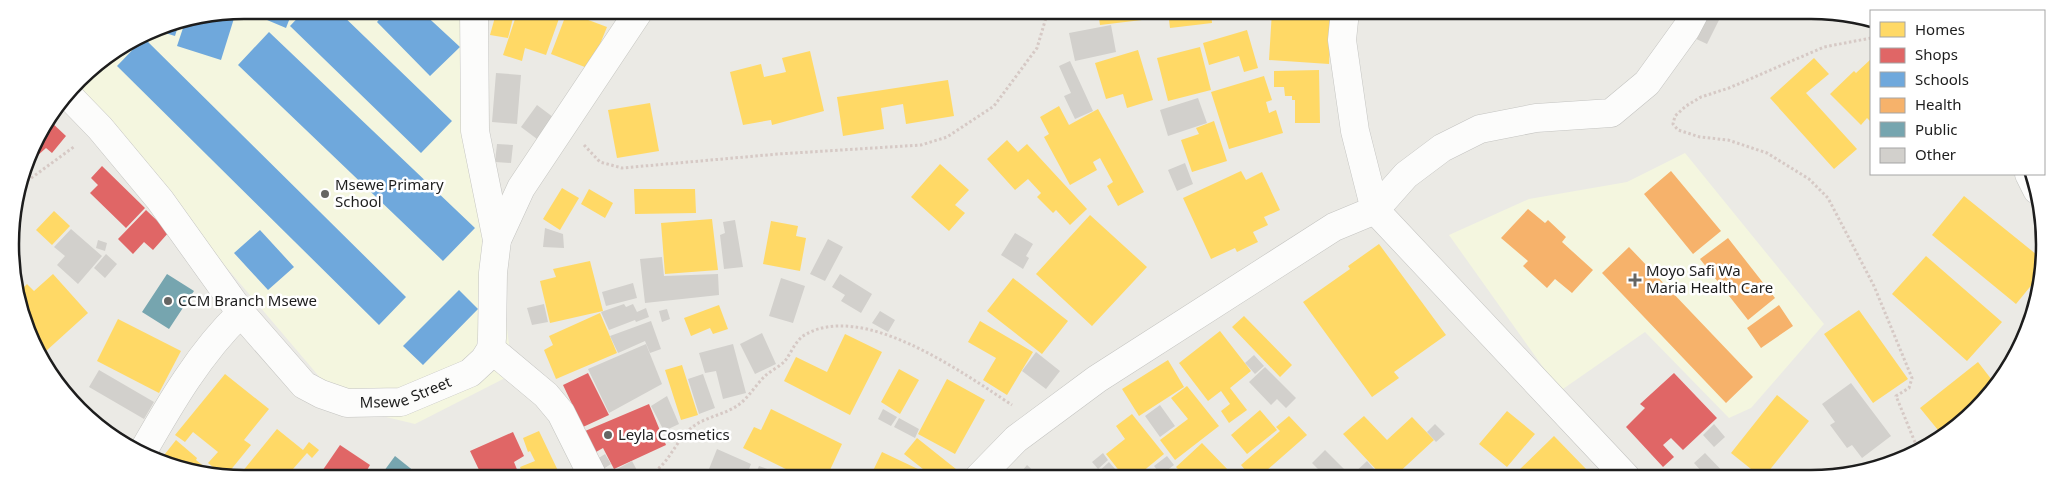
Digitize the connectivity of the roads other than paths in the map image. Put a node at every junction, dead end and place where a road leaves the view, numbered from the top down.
1 (474, 19) edge
2 (633, 19) edge
3 (1344, 19) edge
4 (1691, 19) edge
5 (72, 99) edge
6 (1375, 210) junction
7 (497, 240) junction
8 (241, 313) junction
9 (491, 349) junction
10 (145, 447) edge
11 (589, 470) edge
12 (987, 470) edge
13 (1619, 470) edge

1 - 7 street
2 - 7 street
3 - 6 street
4 - 6 street
5 - 8 street, Msewe Street
6 - 12 street
6 - 13 street
7 - 9 street
8 - 9 street, Msewe Street
8 - 10 street
9 - 11 street

